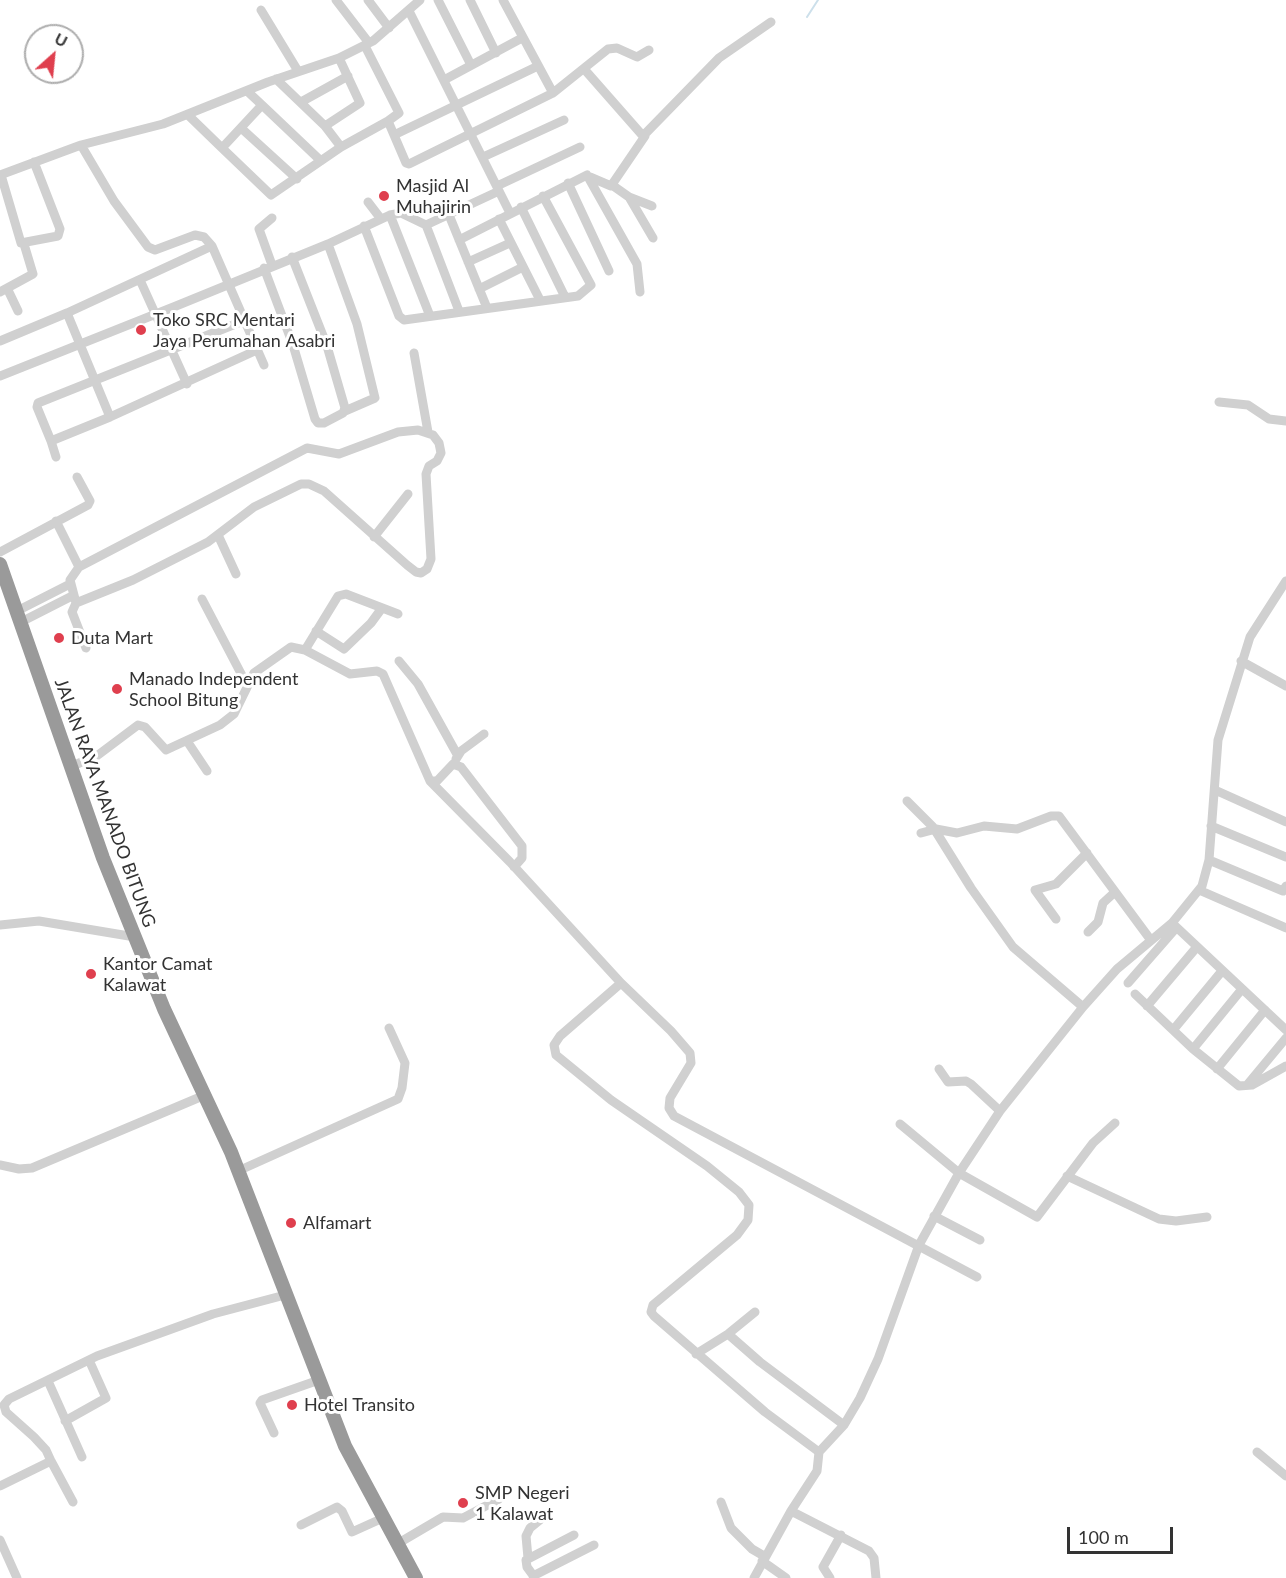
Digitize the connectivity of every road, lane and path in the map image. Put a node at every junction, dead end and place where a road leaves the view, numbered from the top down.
1 (336, 0) edge
2 (368, 0) edge
3 (420, 0) edge
4 (438, 0) edge
5 (470, 0) edge
6 (503, 0) edge
7 (261, 10) dead end
8 (409, 10) junction
9 (771, 22) dead end
10 (389, 28) junction
11 (522, 38) junction
12 (367, 44) junction
13 (649, 50) dead end
14 (496, 52) junction
15 (339, 58) junction
16 (471, 65) junction
17 (538, 66) junction
18 (585, 70) junction
19 (298, 71) junction
20 (348, 76) junction
21 (276, 79) junction
22 (444, 80) junction
23 (247, 91) junction
24 (552, 93) junction
25 (301, 102) junction
26 (262, 105) junction
27 (457, 106) junction
28 (188, 115) junction
29 (564, 120) dead end
30 (388, 121) junction
31 (325, 126) junction
32 (241, 128) junction
33 (471, 132) junction
34 (394, 135) junction
35 (645, 136) junction
36 (81, 145) junction
37 (342, 147) junction
38 (580, 147) dead end
39 (222, 148) junction
40 (483, 157) junction
41 (321, 161) junction
42 (34, 162) junction
43 (0, 175) edge
44 (590, 177) junction
45 (297, 179) junction
46 (568, 183) junction
47 (612, 185) junction
48 (498, 188) junction
49 (543, 196) junction
50 (629, 197) junction
51 (368, 202) dead end
52 (652, 206) dead end
53 (521, 207) junction
54 (510, 213) junction
55 (449, 215) junction
56 (386, 217) junction
57 (272, 218) dead end
58 (499, 219) junction
59 (426, 225) junction
60 (364, 226) junction
61 (653, 238) dead end
62 (459, 240) junction
63 (510, 243) junction
64 (24, 244) junction
65 (328, 244) junction
66 (212, 246) junction
67 (292, 257) junction
68 (468, 262) junction
69 (268, 267) junction
70 (523, 267) junction
71 (609, 271) dead end
72 (140, 280) junction
73 (229, 284) junction
74 (479, 289) junction
75 (4, 290) edge
76 (640, 292) dead end
77 (565, 297) junction
78 (540, 300) junction
79 (487, 309) junction
80 (459, 311) junction
81 (18, 312) dead end
82 (67, 313) junction
83 (156, 314) junction
84 (430, 316) junction
85 (243, 321) junction
86 (0, 341) edge
87 (80, 345) junction
88 (172, 350) junction
89 (257, 350) junction
90 (414, 353) dead end
91 (264, 365) dead end
92 (0, 376) edge
93 (94, 380) junction
94 (187, 384) junction
95 (1219, 402) dead end
96 (345, 411) junction
97 (110, 417) junction
98 (1286, 421) edge
99 (428, 432) junction
100 (51, 441) junction
101 (56, 456) dead end
102 (77, 477) dead end
103 (408, 494) dead end
104 (56, 521) junction
105 (218, 535) junction
106 (374, 537) junction
107 (0, 552) edge
108 (0, 564) edge
109 (80, 567) junction
110 (236, 574) dead end
111 (1286, 581) edge
112 (70, 584) junction
113 (75, 599) junction
114 (202, 599) dead end
115 (382, 608) junction
116 (398, 614) dead end
117 (19, 616) junction
118 (316, 631) junction
119 (86, 648) dead end
120 (305, 650) junction
121 (399, 661) dead end
122 (1241, 661) junction
123 (247, 686) junction
124 (1286, 686) edge
125 (484, 734) dead end
126 (187, 741) junction
127 (458, 756) junction
128 (451, 765) junction
129 (70, 767) junction
130 (207, 771) dead end
131 (430, 781) junction
132 (1215, 790) junction
133 (907, 801) dead end
134 (1286, 822) edge
135 (1211, 826) junction
136 (935, 829) junction
137 (921, 833) dead end
138 (1088, 853) junction
139 (1286, 857) edge
140 (1209, 860) junction
141 (514, 867) junction
142 (1199, 890) junction
143 (1285, 890) edge
144 (1115, 892) junction
145 (1056, 920) dead end
146 (0, 925) edge
147 (1174, 926) junction
148 (1286, 928) edge
149 (1088, 932) dead end
150 (135, 937) junction
151 (1150, 939) junction
152 (1196, 948) junction
153 (1222, 971) junction
154 (621, 983) junction
155 (1128, 983) dead end
156 (1242, 989) junction
157 (1135, 994) dead end
158 (1147, 1006) junction
159 (1083, 1007) junction
160 (1265, 1010) junction
161 (389, 1028) dead end
162 (1173, 1030) junction
163 (1286, 1030) edge
164 (1286, 1038) edge
165 (1193, 1049) junction
166 (1286, 1066) edge
167 (939, 1069) dead end
168 (1217, 1069) junction
169 (1245, 1087) junction
170 (205, 1095) junction
171 (1000, 1111) junction
172 (1115, 1123) dead end
173 (900, 1124) dead end
174 (0, 1165) edge
175 (238, 1171) junction
176 (959, 1173) junction
177 (1067, 1176) junction
178 (934, 1216) junction
179 (1207, 1217) dead end
180 (980, 1240) dead end
181 (919, 1245) junction
182 (977, 1277) dead end
183 (285, 1295) junction
184 (755, 1312) dead end
185 (728, 1334) junction
186 (696, 1354) junction
187 (89, 1360) junction
188 (319, 1380) junction
189 (48, 1382) junction
190 (2, 1406) edge
191 (65, 1421) junction
192 (844, 1425) junction
193 (274, 1433) dead end
194 (819, 1452) junction
195 (1257, 1452) dead end
196 (82, 1457) dead end
197 (51, 1461) junction
198 (1286, 1476) edge
199 (0, 1486) edge
200 (499, 1498) dead end
201 (73, 1502) dead end
202 (722, 1502) dead end
203 (791, 1511) junction
204 (383, 1518) junction
205 (541, 1520) dead end
206 (301, 1524) dead end
207 (574, 1535) dead end
208 (841, 1535) junction
209 (0, 1540) edge
210 (397, 1544) junction
211 (594, 1545) dead end
212 (528, 1558) junction
213 (763, 1559) junction
214 (534, 1577) edge
215 (16, 1578) edge
216 (416, 1578) edge
217 (754, 1578) edge
218 (786, 1578) edge
219 (830, 1578) edge
220 (876, 1578) edge

1 - 12 street
2 - 10 street
3 - 8 street
4 - 16 street
5 - 14 street
6 - 11 street
7 - 19 street
8 - 10 street
8 - 22 street
9 - 35 street
10 - 12 street
11 - 14 street
11 - 17 street
12 - 15 street
12 - 30 street
13 - 18 street
14 - 16 street
15 - 19 street
15 - 20 street
16 - 22 street
17 - 24 street
17 - 27 street
18 - 24 street
18 - 35 street
19 - 21 street
20 - 25 street
20 - 31 street
21 - 23 street
21 - 25 street
22 - 27 street
23 - 26 street
23 - 28 street
24 - 33 street
25 - 31 street
26 - 32 street
26 - 41 street
27 - 33 street
27 - 34 street
28 - 36 street
28 - 39 street
29 - 40 street
30 - 34 street
30 - 37 street
31 - 37 street
32 - 39 street
32 - 45 street
33 - 34 street
33 - 40 street
35 - 47 street
36 - 42 street
36 - 66 street
37 - 41 street
38 - 48 street
39 - 45 street
40 - 48 street
41 - 45 street
42 - 43 street
42 - 64 street
43 - 64 street
44 - 46 street
44 - 47 street
44 - 76 street
46 - 49 street
46 - 71 street
47 - 50 street
48 - 54 street
48 - 55 street
49 - 53 street
49 - 77 street
50 - 52 street
50 - 61 street
51 - 56 street
53 - 54 street
53 - 77 street
54 - 58 street
55 - 59 street
55 - 62 street
56 - 59 street
56 - 60 street
56 - 84 street
57 - 69 street
58 - 62 street
58 - 63 street
59 - 80 street
60 - 65 street
60 - 84 street
62 - 68 street
63 - 68 street
63 - 70 street
64 - 75 street
65 - 67 street
65 - 96 street
66 - 72 street
66 - 73 street
67 - 69 street
67 - 96 street
68 - 74 street
69 - 73 street
69 - 96 street
70 - 74 street
70 - 78 street
72 - 82 street
72 - 83 street
73 - 83 street
73 - 85 street
74 - 79 street
75 - 81 street
77 - 78 street
78 - 79 street
79 - 80 street
80 - 84 street
82 - 86 street
82 - 87 street
83 - 87 street
83 - 88 street
85 - 88 street
85 - 89 street
87 - 92 street
87 - 93 street
88 - 93 street
88 - 94 street
89 - 91 street
89 - 94 street
90 - 99 street
93 - 97 street
93 - 100 street
94 - 97 street
95 - 98 street
97 - 100 street
99 - 106 street
99 - 109 street
100 - 101 street
102 - 104 street
103 - 106 street
104 - 107 street
104 - 109 street
105 - 106 street
105 - 110 street
105 - 113 street
108 - 117 highway, JALAN RAYA MANADO BITUNG
109 - 112 street
111 - 122 street
112 - 113 street
112 - 117 street
113 - 117 street
113 - 119 street
114 - 123 street
115 - 116 street
115 - 118 street
115 - 118 street
117 - 129 highway, JALAN RAYA MANADO BITUNG
118 - 120 street
120 - 123 street
120 - 131 street
121 - 127 street
122 - 124 street
122 - 132 street
123 - 126 street
125 - 127 street
126 - 129 street
126 - 130 street
127 - 128 street
128 - 131 street
128 - 141 street
129 - 150 highway, JALAN RAYA MANADO BITUNG
131 - 141 street
132 - 134 street
132 - 135 street
133 - 136 street
135 - 139 street
135 - 140 street
136 - 137 street
136 - 138 street
136 - 159 street
138 - 144 street
138 - 145 street
140 - 142 street
140 - 143 street
141 - 154 street
142 - 147 street
142 - 148 street
144 - 149 street
144 - 151 street
146 - 150 street
147 - 151 street
147 - 152 street
147 - 155 street
150 - 170 highway, JALAN RAYA MANADO BITUNG
151 - 159 street
152 - 153 street
152 - 158 street
153 - 156 street
153 - 162 street
154 - 181 street
154 - 186 street
156 - 160 street
156 - 165 street
157 - 158 street
158 - 162 street
159 - 171 street
160 - 163 street
160 - 168 street
161 - 175 street
162 - 165 street
164 - 169 street
165 - 168 street
166 - 169 street
167 - 171 street
168 - 169 street
170 - 174 street
170 - 175 highway, JALAN RAYA MANADO BITUNG
171 - 176 street
172 - 177 street
173 - 176 street
175 - 183 highway, JALAN RAYA MANADO BITUNG
176 - 177 street
176 - 178 street
177 - 179 street
178 - 180 street
178 - 181 street
181 - 182 street
181 - 192 street
183 - 187 street
183 - 188 highway, JALAN RAYA MANADO BITUNG
184 - 185 street
185 - 186 street
185 - 192 street
186 - 194 street
187 - 189 street
187 - 191 street
188 - 193 street
188 - 204 highway, JALAN RAYA MANADO BITUNG
189 - 190 street
189 - 191 street
190 - 197 street
191 - 196 street
192 - 194 street
194 - 203 street
195 - 198 street
197 - 199 street
197 - 201 street
200 - 210 street
202 - 213 street
203 - 208 street
203 - 213 street
204 - 206 street
204 - 210 highway, JALAN RAYA MANADO BITUNG
205 - 212 street
207 - 212 street
208 - 219 street
208 - 220 street
209 - 215 street
210 - 216 highway, JALAN RAYA MANADO BITUNG
211 - 214 street
212 - 214 street
213 - 217 street
213 - 218 street

